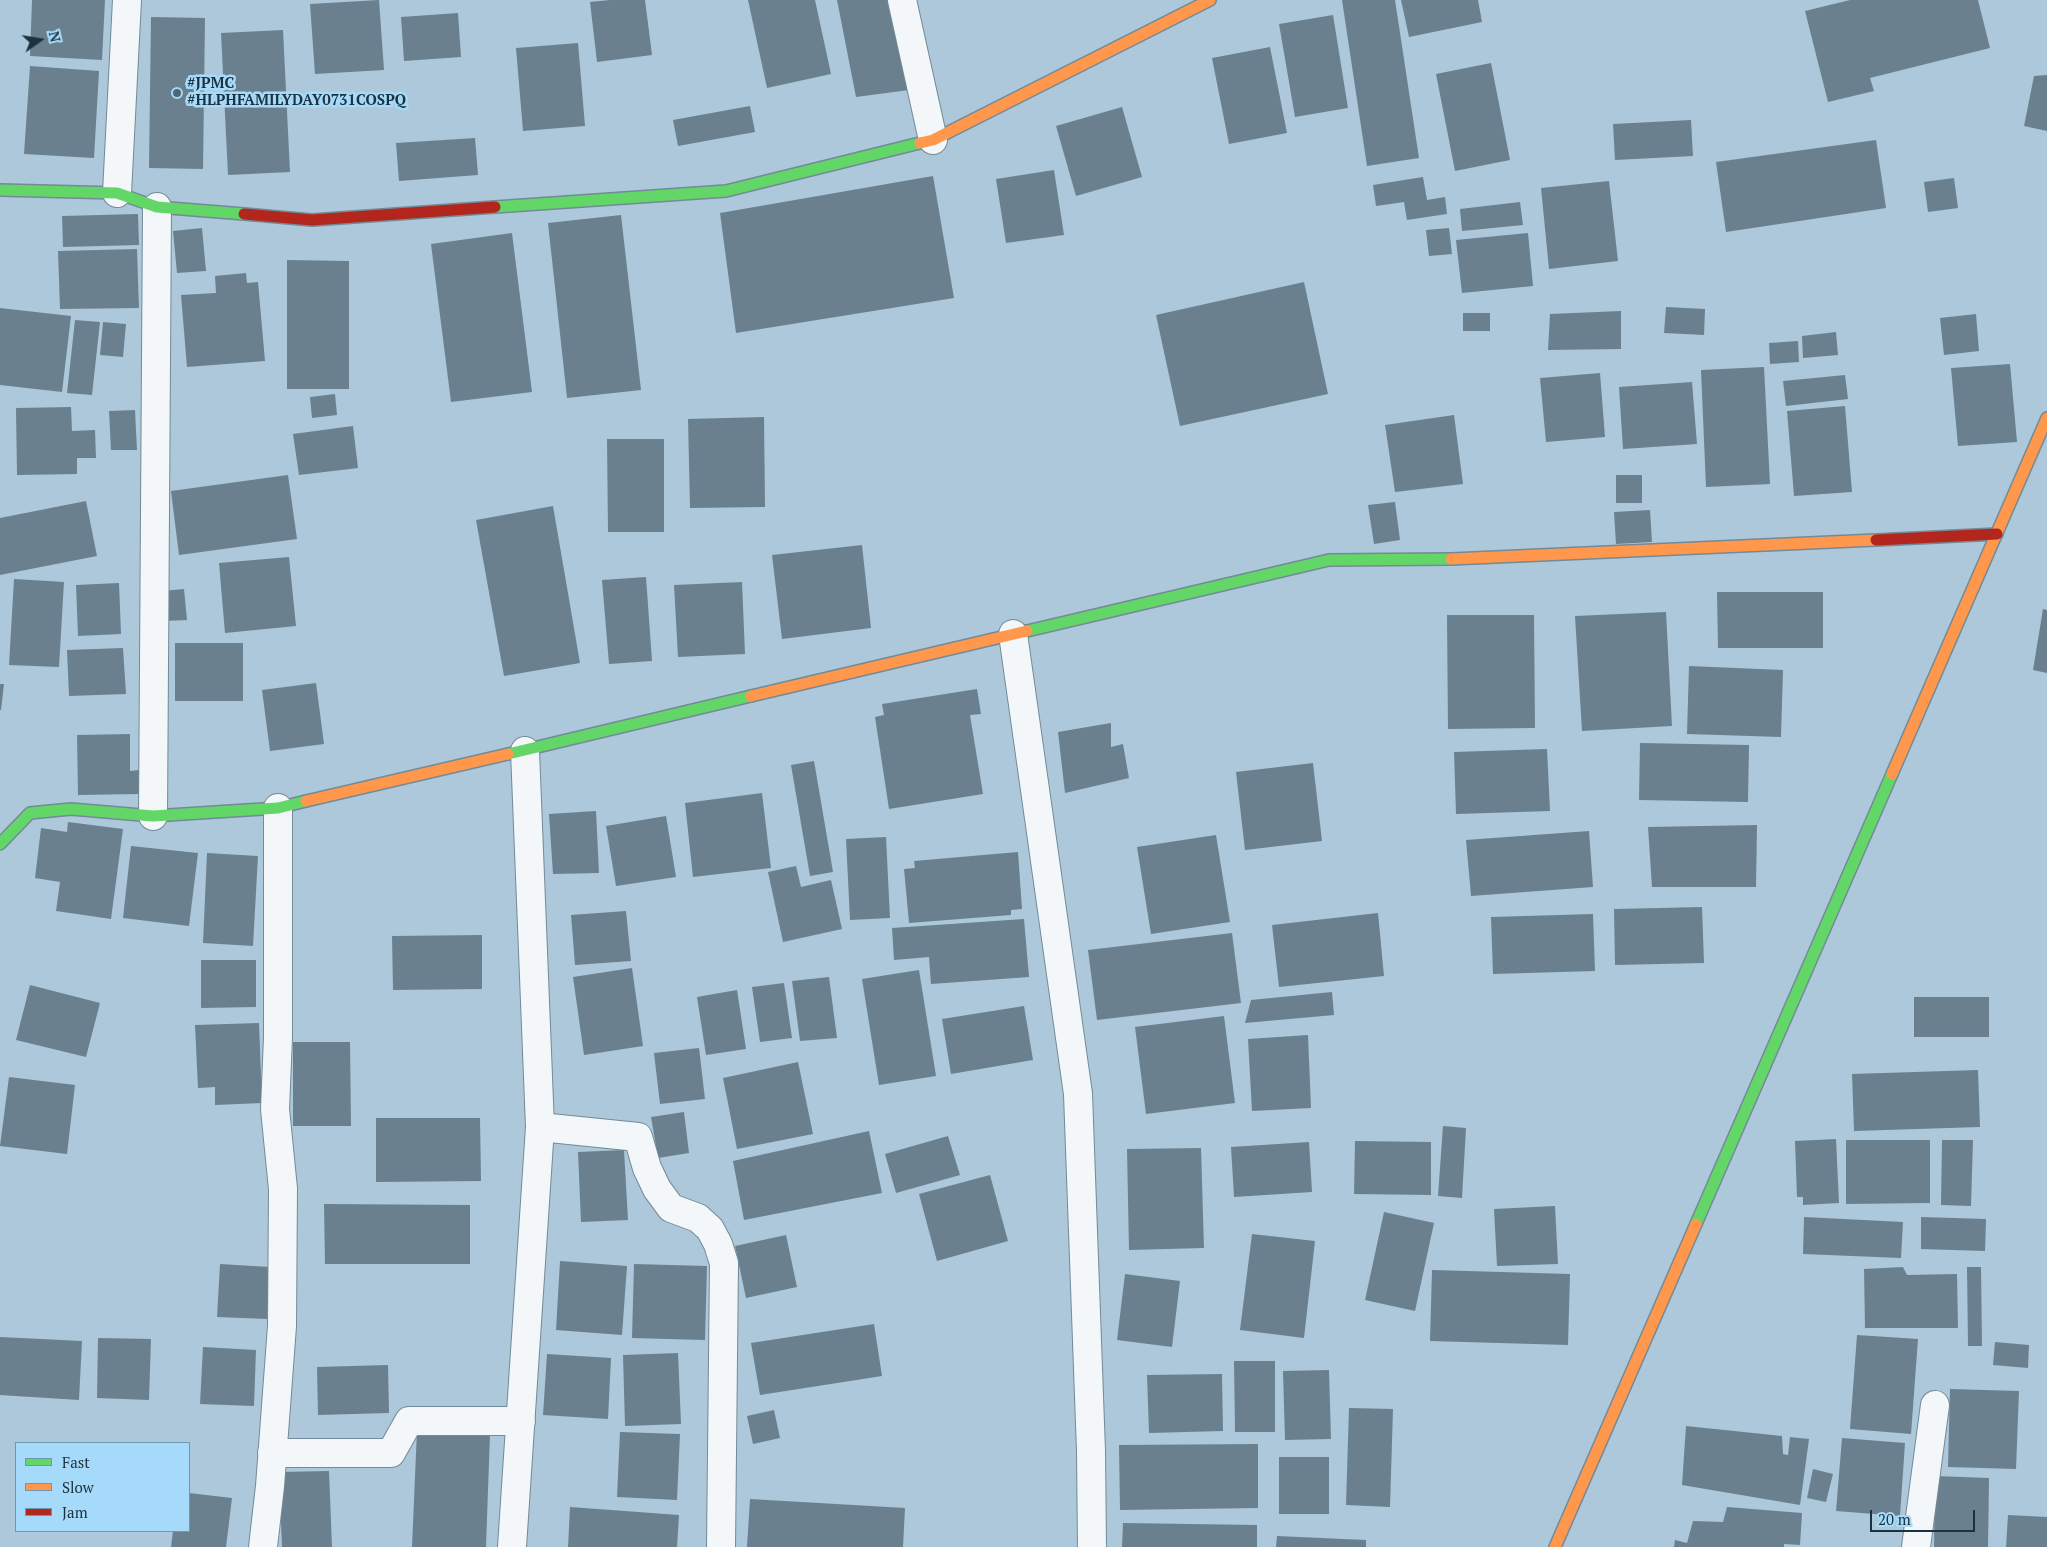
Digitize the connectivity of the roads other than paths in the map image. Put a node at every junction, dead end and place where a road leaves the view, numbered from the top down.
1 (127, 0) edge
2 (902, 0) edge
3 (1210, 0) edge
4 (933, 140) junction
5 (0, 190) edge
6 (117, 193) junction
7 (157, 208) junction
8 (2047, 418) edge
9 (1997, 534) junction
10 (1013, 634) junction
11 (525, 750) junction
12 (278, 808) junction
13 (153, 816) junction
14 (0, 844) edge
15 (540, 1128) junction
16 (1934, 1405) dead end
17 (521, 1421) junction
18 (272, 1453) junction
19 (263, 1547) edge
20 (512, 1547) edge
21 (721, 1547) edge
22 (1092, 1547) edge
23 (1555, 1547) edge
24 (1916, 1547) edge

1 - 6 street
2 - 4 street
3 - 4 street
4 - 7 street
5 - 6 street
6 - 7 street
7 - 13 street
8 - 9 street
9 - 10 street
9 - 23 street
10 - 11 street
10 - 22 street
11 - 12 street
11 - 15 street
12 - 13 street
12 - 18 street
13 - 14 street
15 - 17 street
15 - 21 street
16 - 24 street
17 - 18 street
17 - 20 street
18 - 19 street

